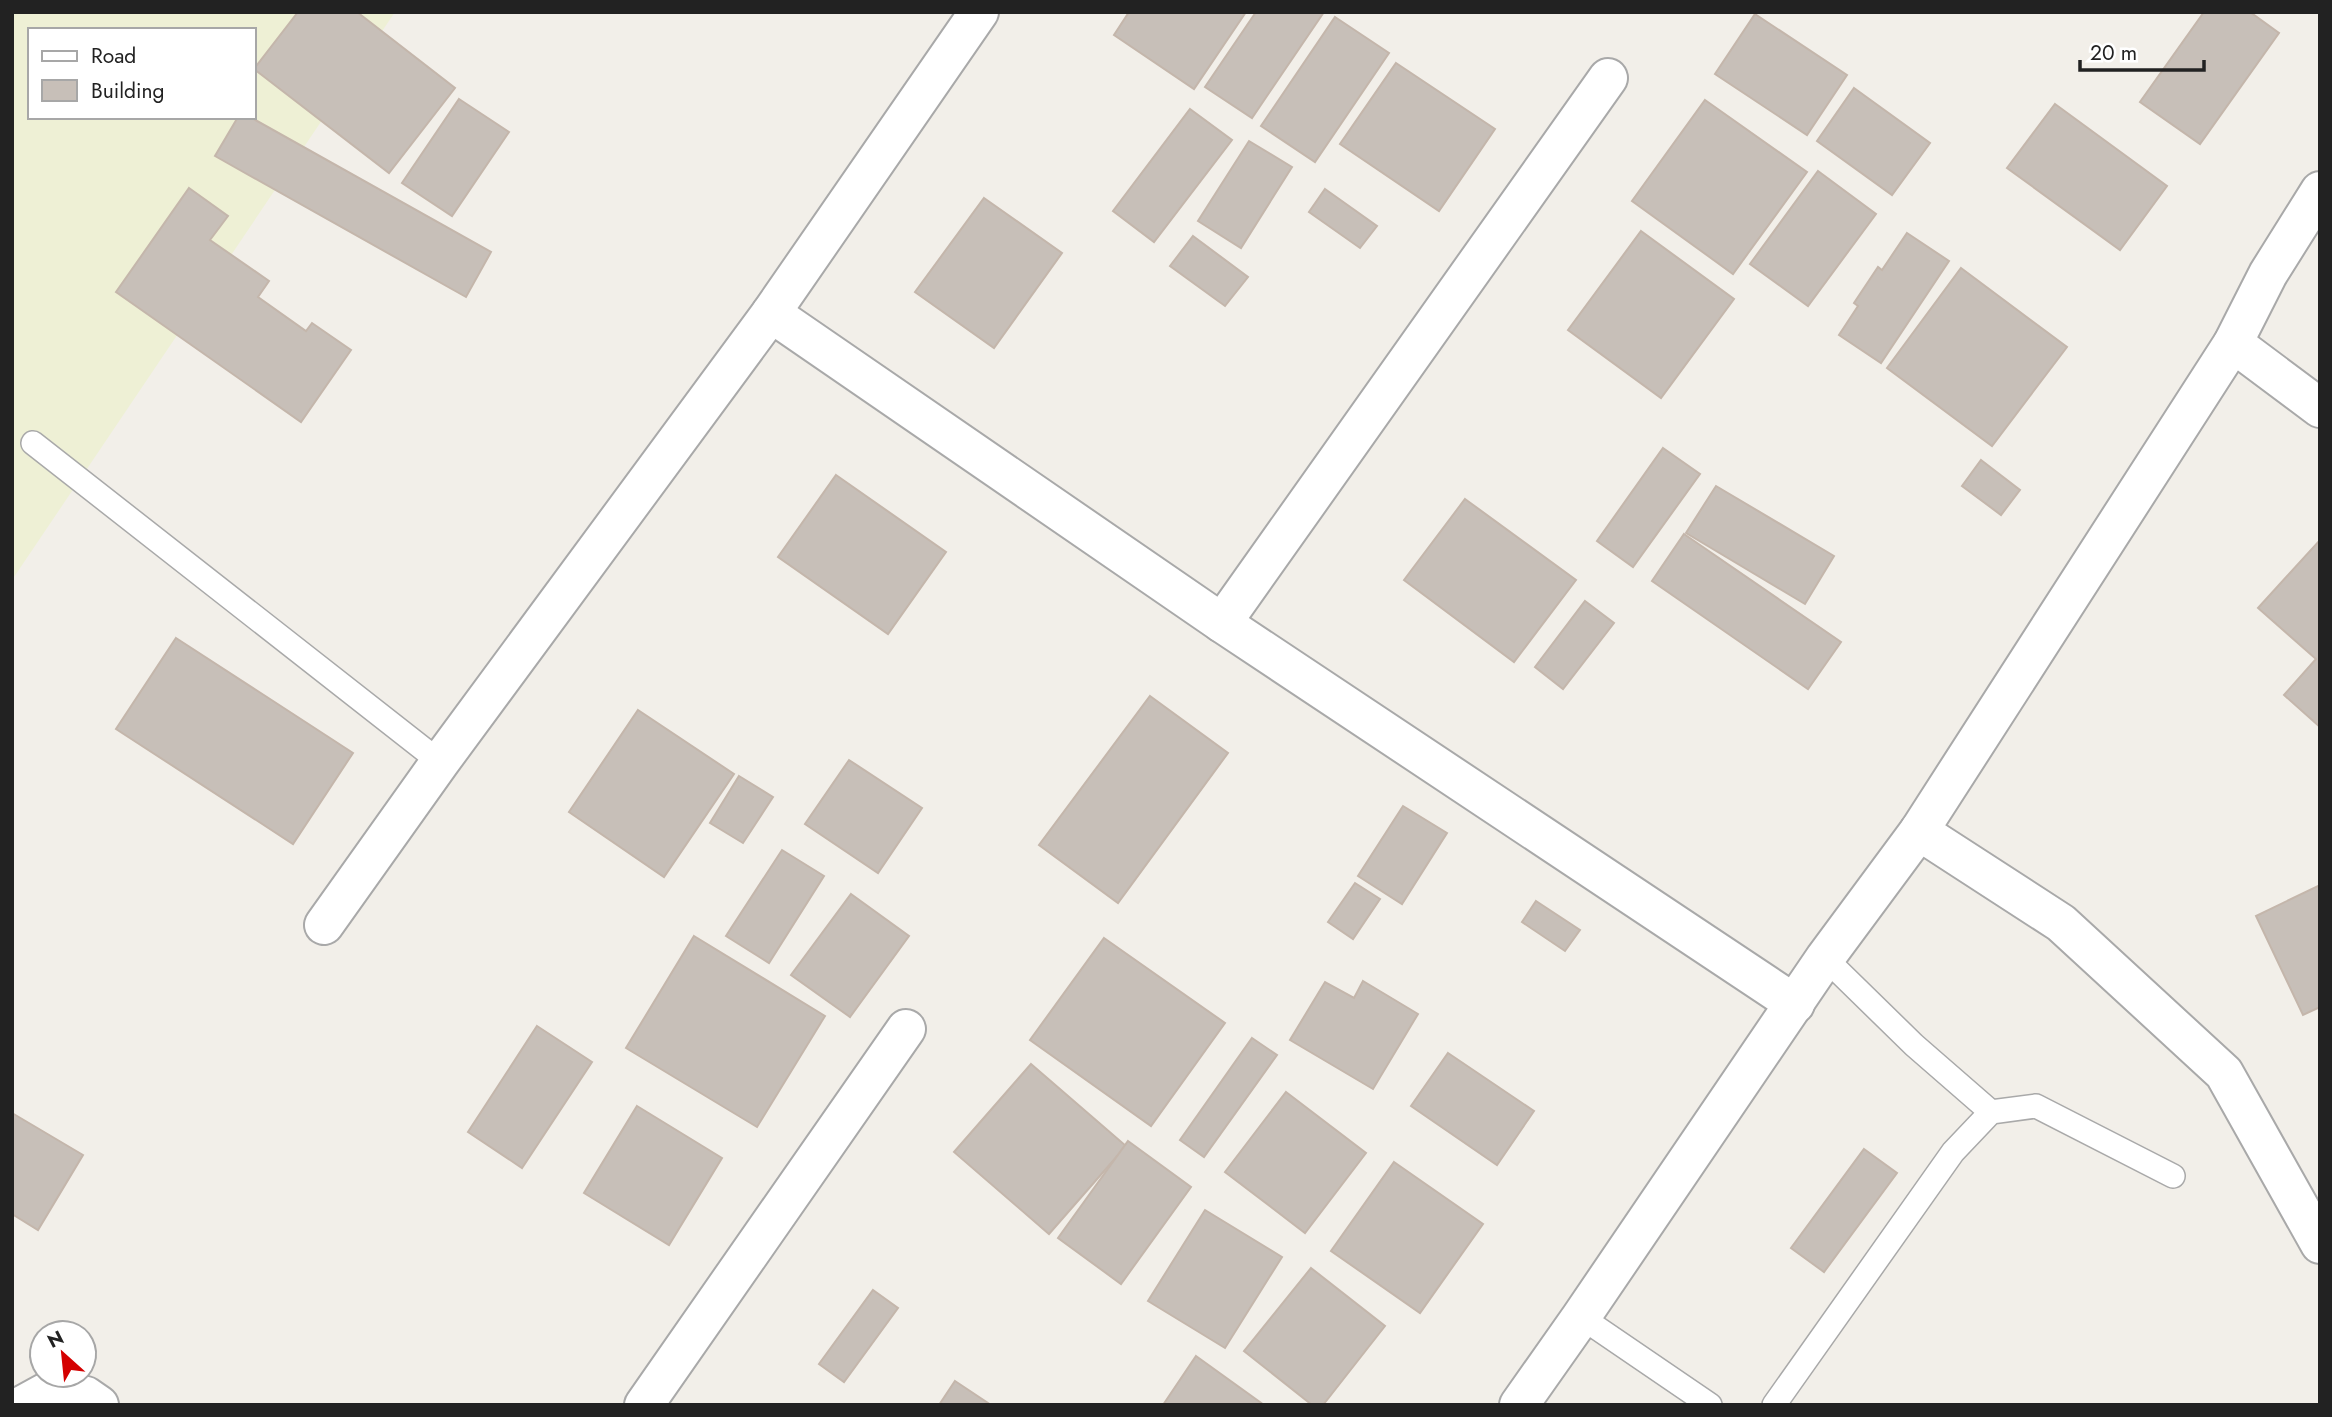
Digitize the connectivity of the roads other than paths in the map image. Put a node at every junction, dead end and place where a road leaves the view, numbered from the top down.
1 (979, 12) edge
2 (1608, 78) dead end
3 (2320, 191) edge
4 (771, 313) junction
5 (2233, 343) junction
6 (2320, 408) edge
7 (33, 443) dead end
8 (1222, 623) junction
9 (440, 762) junction
10 (1919, 831) junction
11 (324, 925) dead end
12 (1825, 958) junction
13 (1795, 1004) junction
14 (906, 1029) dead end
15 (1991, 1112) junction
16 (2173, 1176) dead end
17 (2320, 1244) edge
18 (1581, 1317) junction
19 (23, 1405) edge
20 (99, 1405) edge
21 (644, 1405) edge
22 (1519, 1405) edge
23 (1710, 1405) edge
24 (1774, 1405) edge

1 - 4 street
2 - 8 street
3 - 5 street
4 - 8 street
4 - 9 street
5 - 6 street
5 - 10 street
7 - 9 lane
8 - 13 street
9 - 11 street
10 - 12 street
10 - 17 street
12 - 13 street
12 - 15 lane
13 - 18 street
14 - 21 street
15 - 16 lane
15 - 24 lane
18 - 22 street
18 - 23 lane
19 - 20 street

